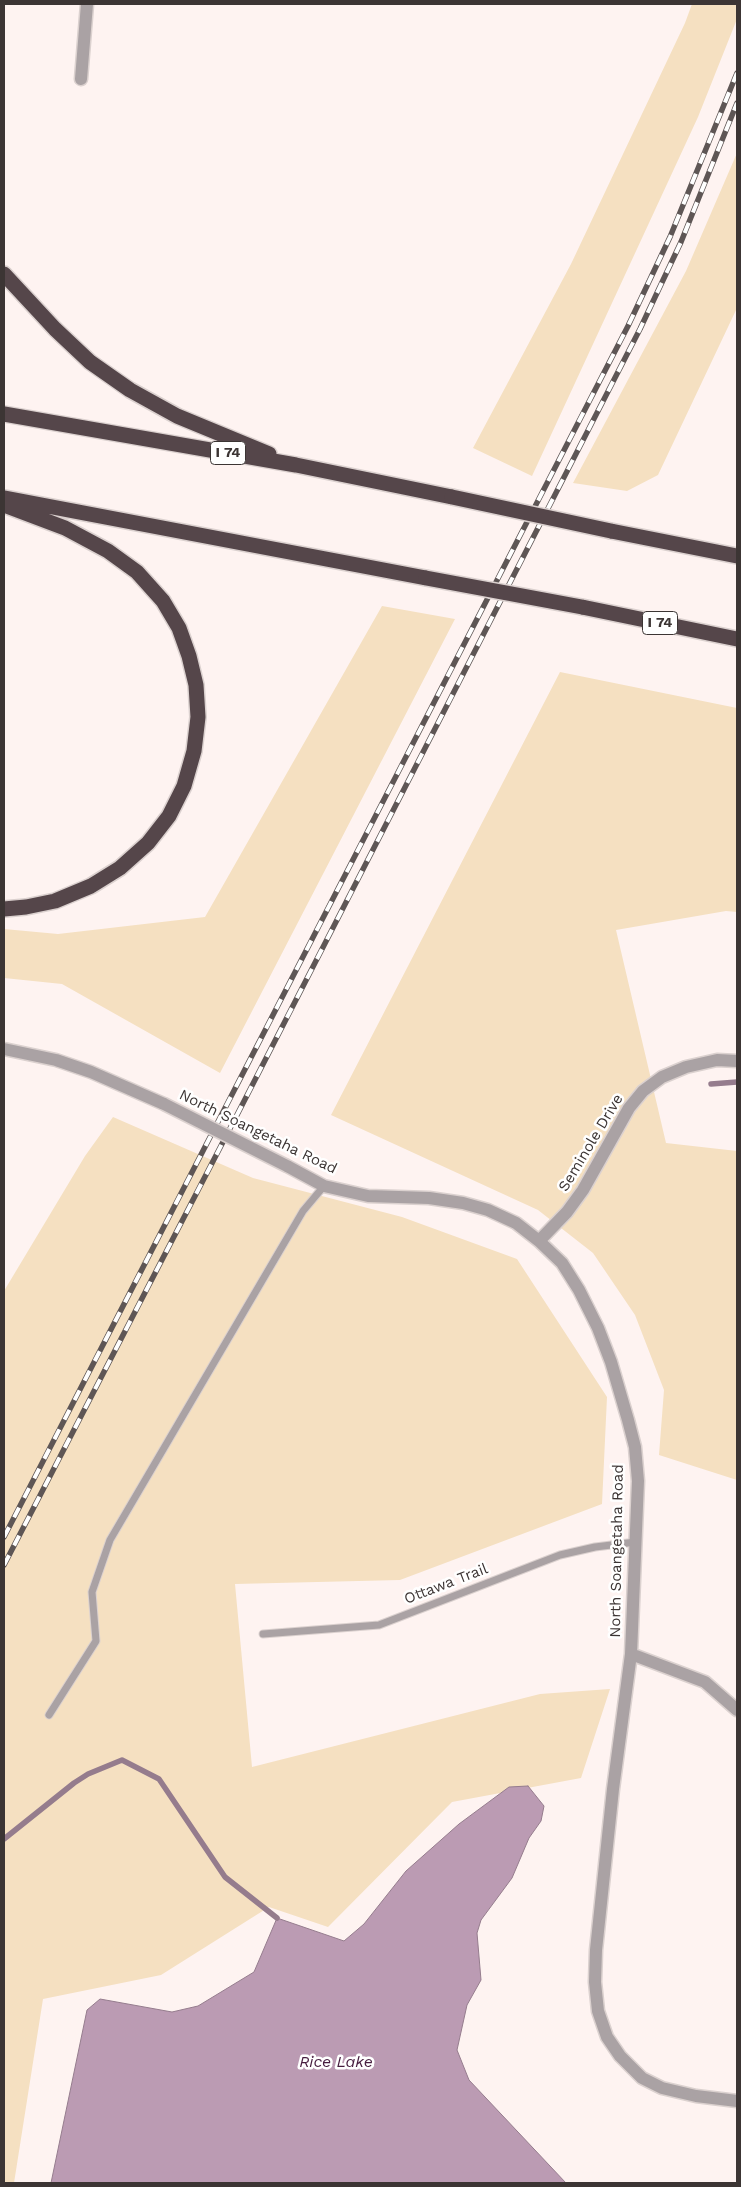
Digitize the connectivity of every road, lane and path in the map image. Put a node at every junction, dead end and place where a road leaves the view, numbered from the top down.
1 (87, 4) edge
2 (81, 79) dead end
3 (4, 274) edge
4 (4, 414) edge
5 (296, 465) junction
6 (4, 498) edge
7 (4, 505) edge
8 (737, 556) edge
9 (737, 639) edge
10 (4, 909) edge
11 (4, 1049) edge
12 (737, 1061) edge
13 (324, 1186) junction
14 (539, 1241) junction
15 (636, 1542) junction
16 (263, 1634) dead end
17 (631, 1654) junction
18 (737, 1710) edge
19 (49, 1715) dead end
20 (737, 2101) edge

1 - 2 street
3 - 5 highway
4 - 5 highway, I 74
5 - 8 highway, I 74, bridge
6 - 9 highway, I 74, bridge
7 - 10 highway
11 - 13 street, North Soangetaha Road, bridge
12 - 14 street, Seminole Drive
13 - 14 street, North Soangetaha Road
13 - 19 lane
14 - 15 street, North Soangetaha Road
15 - 16 lane, Ottawa Trail
15 - 17 street, North Soangetaha Road
17 - 18 street
17 - 20 street, North Soangetaha Road

